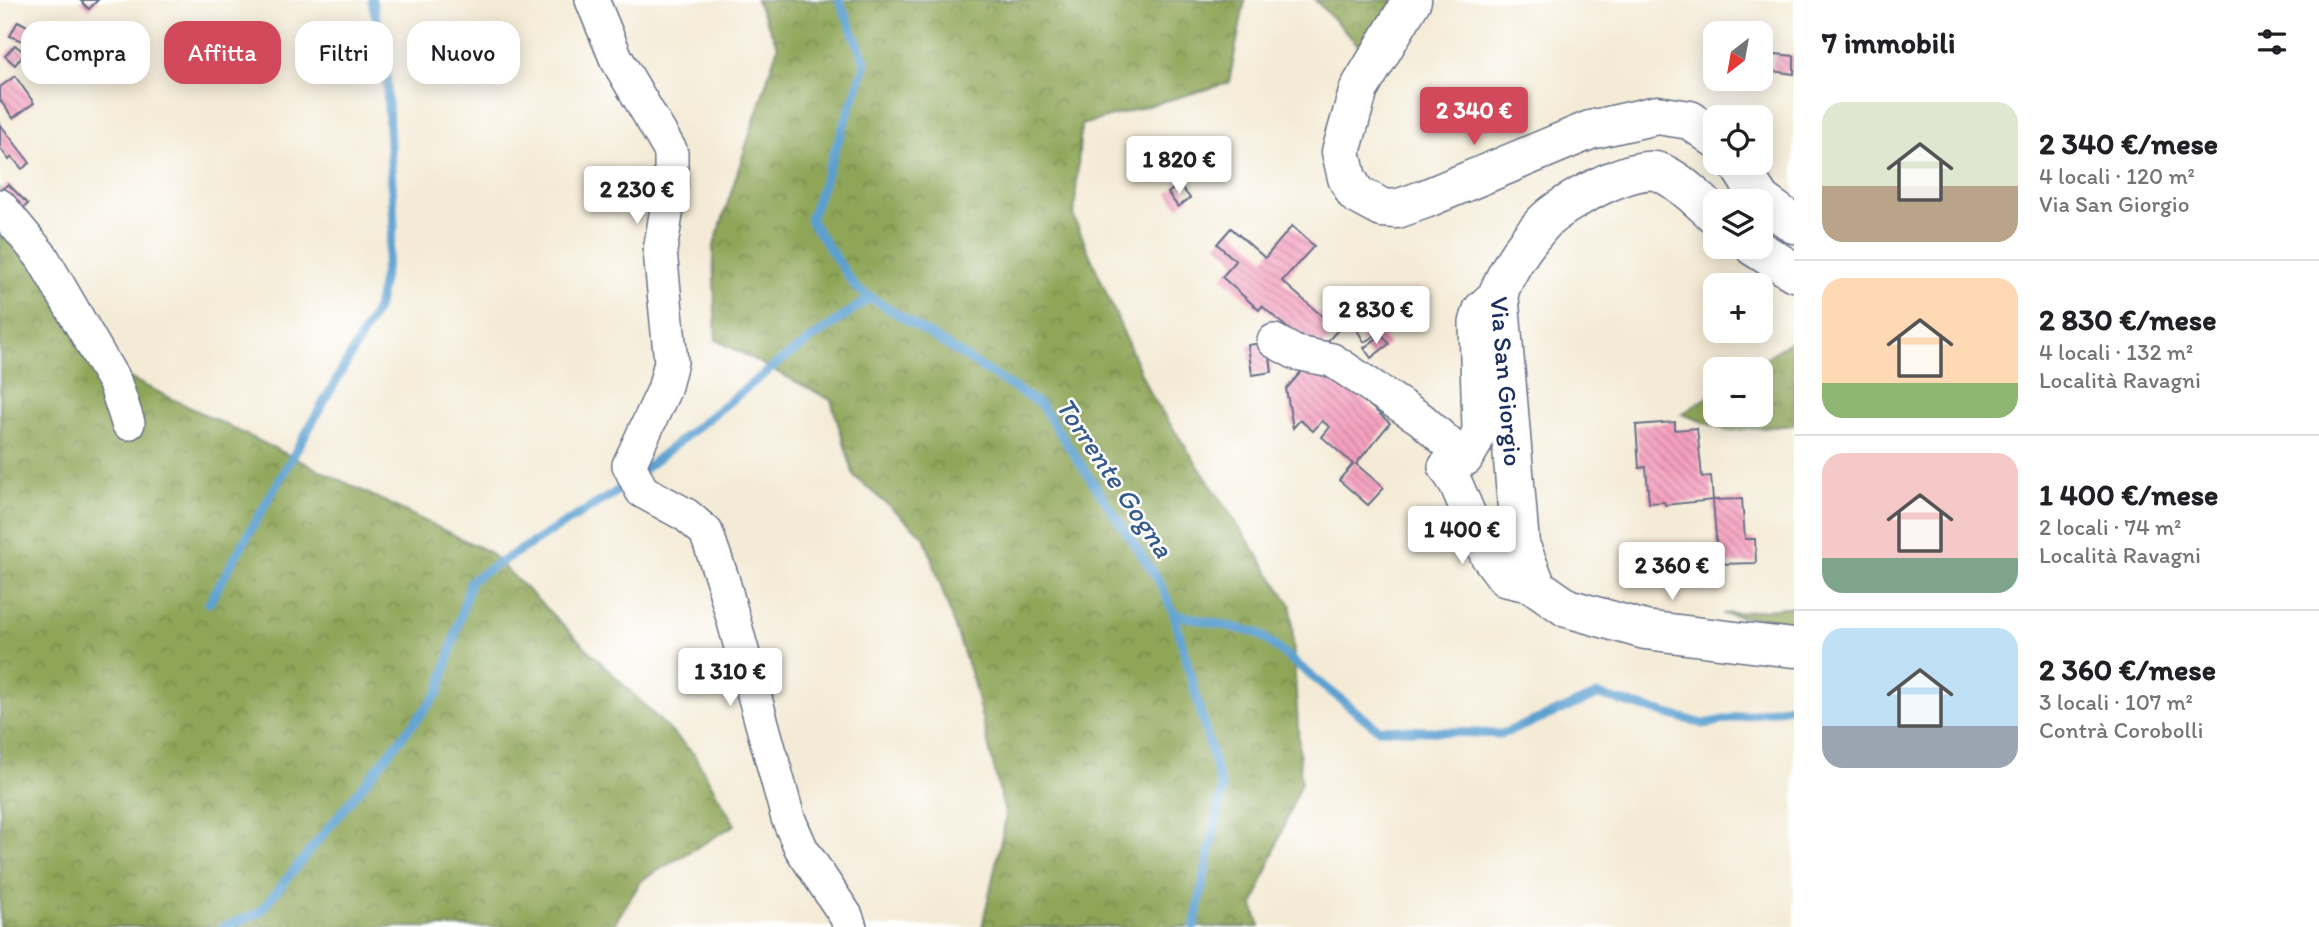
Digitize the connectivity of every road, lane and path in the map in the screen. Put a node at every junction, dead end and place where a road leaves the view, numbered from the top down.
1 (592, 0) edge
2 (1412, 0) edge
3 (1703, 129) edge
4 (1745, 175) edge
5 (1703, 205) edge
6 (0, 206) edge
7 (1794, 224) edge
8 (1773, 259) edge
9 (1794, 272) edge
10 (1499, 291) junction
11 (1274, 341) dead end
12 (128, 423) dead end
13 (1445, 467) dead end
14 (1537, 587) junction
15 (1794, 648) edge
16 (850, 927) edge

1 - 16 street
2 - 3 street
4 - 7 street
5 - 10 street, Via San Giorgio
6 - 12 street
8 - 9 street
10 - 11 street
10 - 14 street, Via San Giorgio
13 - 14 street
14 - 15 street

